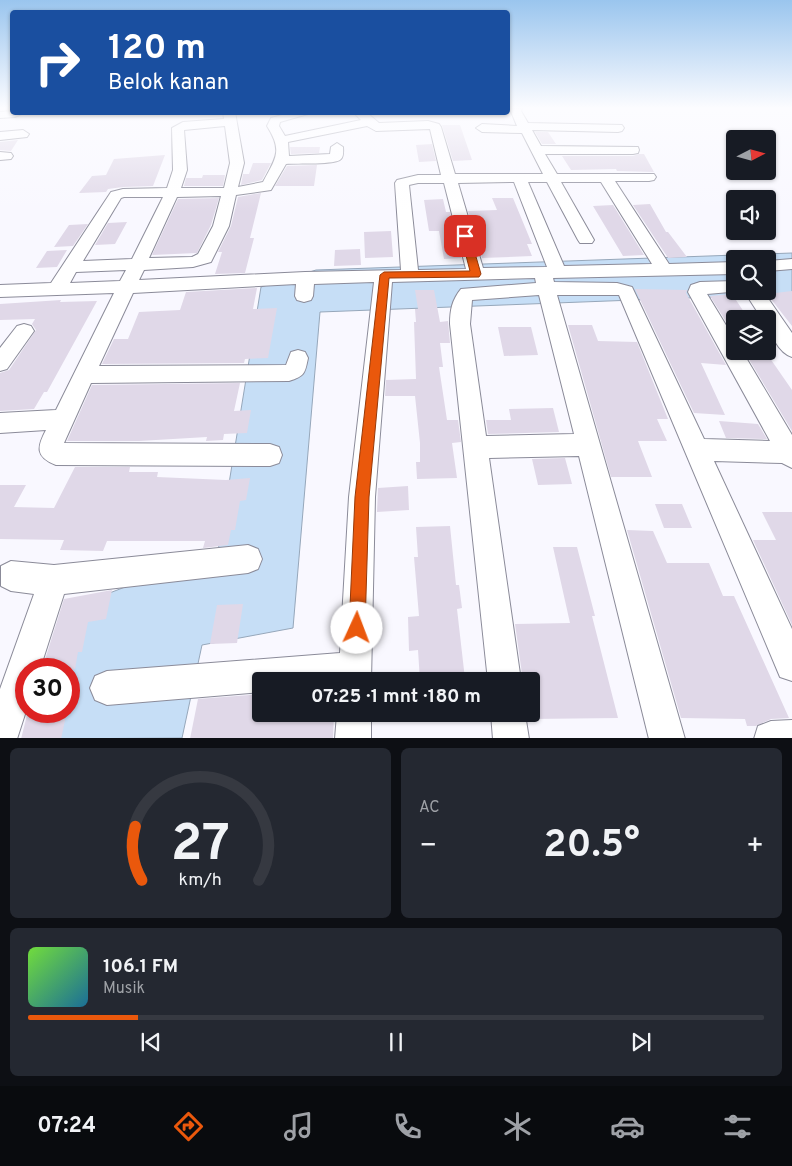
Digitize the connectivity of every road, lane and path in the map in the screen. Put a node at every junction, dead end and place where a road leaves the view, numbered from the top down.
1 (178, 143) edge
2 (234, 143) edge
3 (283, 143) edge
4 (440, 143) edge
5 (532, 143) edge
6 (337, 147) dead end
7 (536, 150) junction
8 (633, 150) dead end
9 (282, 160) junction
10 (551, 177) junction
11 (605, 177) junction
12 (649, 177) dead end
13 (519, 178) junction
14 (450, 179) junction
15 (230, 192) junction
16 (172, 193) junction
17 (586, 240) dead end
18 (138, 264) junction
19 (792, 264) edge
20 (776, 265) edge
21 (72, 267) junction
22 (726, 268) edge
23 (664, 270) junction
24 (476, 274) junction
25 (410, 275) junction
26 (547, 278) junction
27 (383, 282) junction
28 (127, 287) junction
29 (726, 287) edge
30 (56, 290) junction
31 (0, 292) edge
32 (759, 300) edge
33 (24, 331) dead end
34 (792, 349) edge
35 (0, 363) edge
36 (289, 368) dead end
37 (85, 375) junction
38 (64, 418) junction
39 (0, 423) edge
40 (588, 445) junction
41 (476, 447) junction
42 (696, 450) junction
43 (270, 455) dead end
44 (790, 455) edge
45 (248, 560) dead end
46 (11, 576) dead end
47 (54, 580) junction
48 (792, 665) edge
49 (356, 672) edge
50 (503, 672) edge
51 (11, 675) edge
52 (252, 680) edge
53 (107, 688) dead end
54 (354, 722) edge
55 (509, 722) edge
56 (0, 738) edge
57 (353, 738) edge
58 (511, 738) edge
59 (667, 738) edge
60 (771, 738) edge
61 (792, 738) edge

1 - 16 street
2 - 15 street
3 - 9 street
4 - 14 street
5 - 7 street
6 - 9 street
7 - 8 street
7 - 10 street
9 - 15 street
10 - 11 street
10 - 13 street
10 - 17 street
11 - 12 street
11 - 23 street
13 - 14 street
13 - 26 street
14 - 24 street
14 - 25 street
15 - 16 street
15 - 18 street
16 - 18 street
16 - 21 street
18 - 21 street
18 - 28 street
19 - 20 street
21 - 30 street
22 - 23 street
23 - 26 street
24 - 25 street
24 - 26 street
25 - 27 street
26 - 40 street
26 - 41 street
26 - 42 street
27 - 28 street
27 - 49 street
28 - 30 street
28 - 37 street
29 - 44 street
30 - 31 street
32 - 34 street
33 - 35 street
36 - 37 street
37 - 38 street
38 - 39 street
38 - 43 street
40 - 41 street
40 - 59 street
41 - 50 street
42 - 44 street
42 - 48 street
45 - 47 street
46 - 47 street
47 - 51 street
51 - 56 street
52 - 53 street
54 - 57 street
55 - 58 street
60 - 61 street

